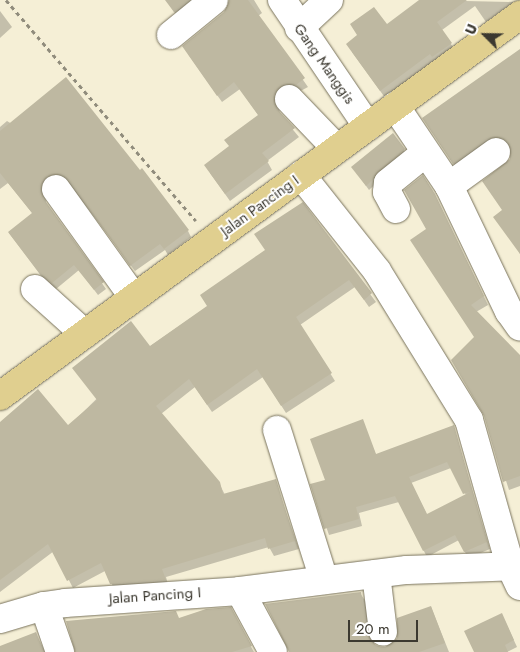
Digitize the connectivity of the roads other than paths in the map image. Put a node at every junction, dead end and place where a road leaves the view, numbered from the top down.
1 (214, 0) edge
2 (282, 0) edge
3 (329, 0) edge
4 (520, 15) edge
5 (299, 28) junction
6 (171, 35) dead end
7 (289, 99) dead end
8 (395, 106) junction
9 (368, 127) junction
10 (337, 149) junction
11 (496, 152) dead end
12 (425, 154) junction
13 (301, 176) junction
14 (449, 186) junction
15 (56, 189) dead end
16 (396, 209) dead end
17 (36, 288) dead end
18 (134, 298) junction
19 (516, 314) edge
20 (85, 334) junction
21 (0, 396) edge
22 (277, 430) dead end
23 (517, 572) edge
24 (376, 574) junction
25 (324, 580) junction
26 (231, 591) junction
27 (44, 606) junction
28 (0, 620) edge
29 (383, 632) dead end
30 (60, 652) edge
31 (273, 652) edge

1 - 6 street
2 - 5 street, Gang Manggis
3 - 5 street
4 - 8 main road, Jalan Pancing I
5 - 9 street, Gang Manggis
7 - 10 street
8 - 9 main road, Jalan Pancing I
8 - 12 street
9 - 10 main road, Jalan Pancing I
10 - 13 main road, Jalan Pancing I
11 - 14 street
12 - 14 street
12 - 16 street
13 - 18 main road, Jalan Pancing I
13 - 23 street
14 - 19 street
15 - 18 street
17 - 20 street
18 - 20 main road, Jalan Pancing I
20 - 21 main road, Jalan Pancing I
22 - 25 street
23 - 24 street, Jalan Pancing I
24 - 25 street, Jalan Pancing I
24 - 29 street
25 - 26 street, Jalan Pancing I
26 - 27 street, Jalan Pancing I
26 - 31 street
27 - 28 street, Jalan Pancing I
27 - 30 street

